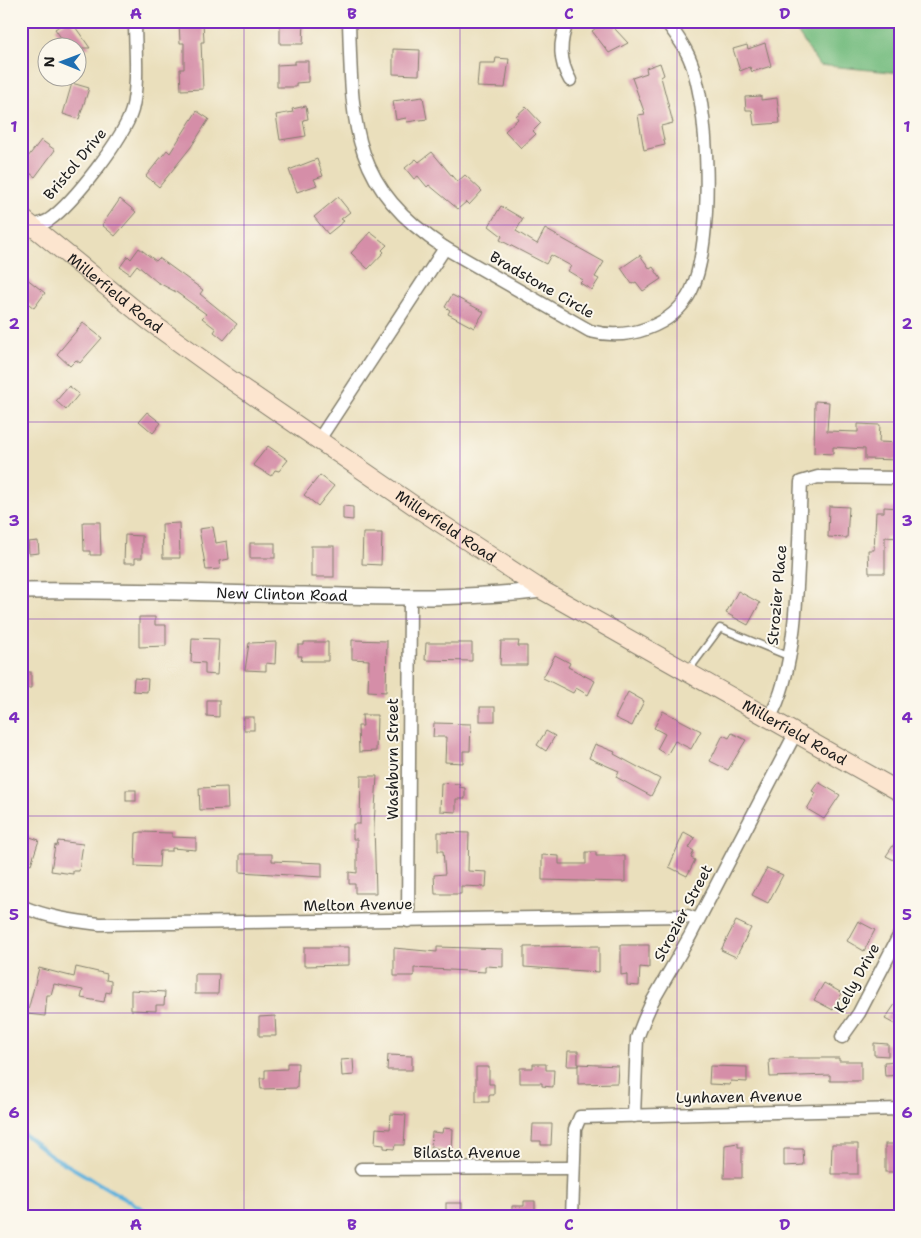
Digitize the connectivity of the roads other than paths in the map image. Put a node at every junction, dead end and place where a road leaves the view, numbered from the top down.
1 (350, 21) edge
2 (568, 21) edge
3 (666, 21) edge
4 (134, 22) edge
5 (570, 80) dead end
6 (26, 222) edge
7 (445, 248) junction
8 (318, 441) junction
9 (900, 478) edge
10 (542, 590) junction
11 (21, 591) edge
12 (410, 598) junction
13 (788, 656) junction
14 (687, 672) junction
15 (769, 718) junction
16 (795, 734) junction
17 (900, 792) edge
18 (21, 906) edge
19 (698, 920) junction
20 (408, 921) junction
21 (900, 934) edge
22 (842, 1037) dead end
23 (900, 1109) edge
24 (634, 1116) junction
25 (572, 1168) junction
26 (361, 1169) dead end
27 (572, 1217) edge

1 - 7 street, Bradstone Circle
2 - 5 street
3 - 7 street, Bradstone Circle
4 - 6 street, Bristol Drive
6 - 8 main road, Millerfield Road
7 - 8 street
8 - 10 main road, Millerfield Road
9 - 13 street, Strozier Place
10 - 12 street, New Clinton Road
10 - 14 main road, Millerfield Road
11 - 12 street, New Clinton Road
12 - 20 street, Washburn Street
13 - 14 lane
13 - 15 street, Strozier Place
14 - 15 main road, Millerfield Road
15 - 16 main road, Millerfield Road
16 - 17 main road, Millerfield Road
16 - 19 street, Strozier Street
18 - 20 street, Melton Avenue
19 - 20 street, Melton Avenue
19 - 24 street, Strozier Street
21 - 22 street, Kelly Drive
23 - 24 street, Lynhaven Avenue
24 - 25 street, Lynhaven Avenue
25 - 26 street, Bilasta Avenue
25 - 27 street

